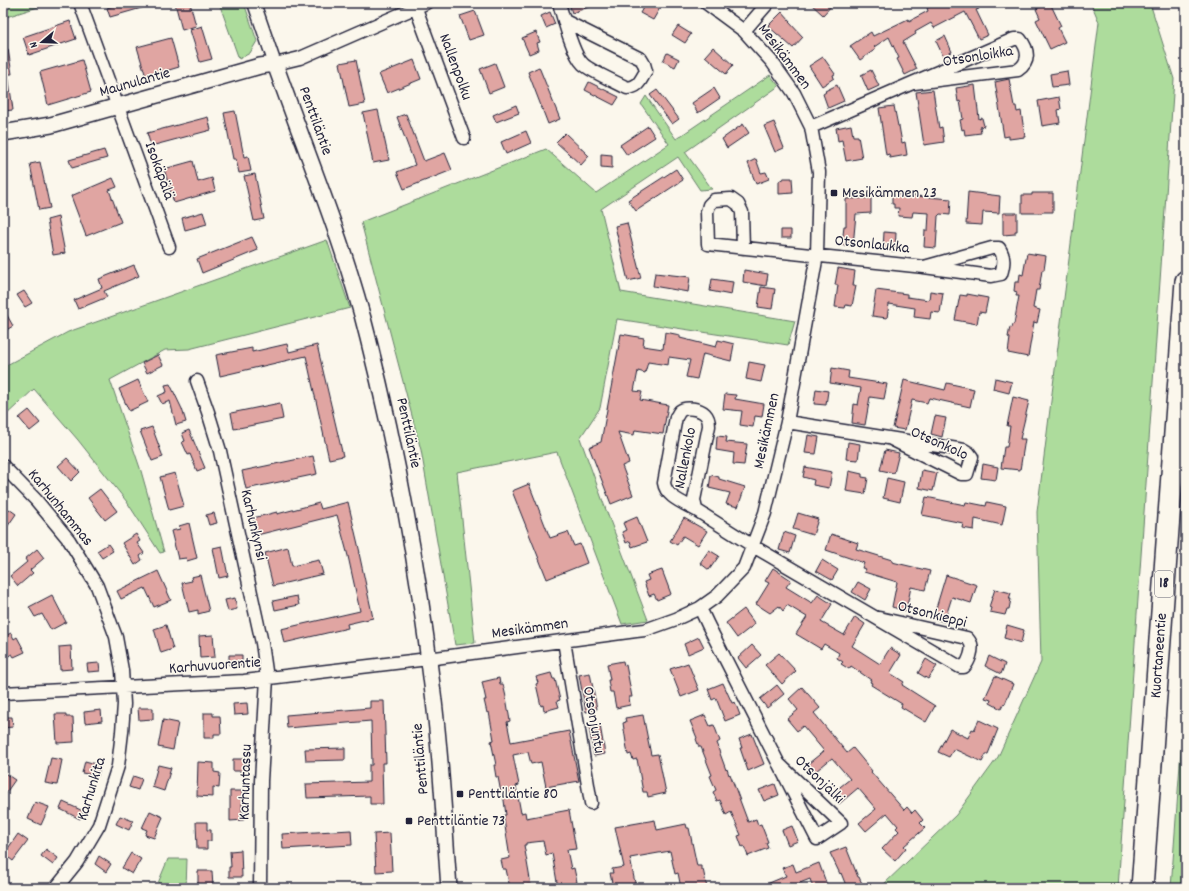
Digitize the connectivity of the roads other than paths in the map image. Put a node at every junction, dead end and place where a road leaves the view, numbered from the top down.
1 (80, 3) edge
2 (254, 3) edge
3 (559, 3) edge
4 (706, 3) edge
5 (768, 3) edge
6 (419, 4) edge
7 (564, 21) junction
8 (744, 31) junction
9 (275, 64) junction
10 (914, 83) junction
11 (118, 106) junction
12 (811, 127) junction
13 (3, 133) edge
14 (464, 138) dead end
15 (169, 247) dead end
16 (743, 248) junction
17 (816, 255) junction
18 (924, 267) junction
19 (1186, 281) edge
20 (197, 382) dead end
21 (787, 422) junction
22 (891, 440) junction
23 (3, 466) edge
24 (696, 510) junction
25 (753, 546) junction
26 (700, 608) junction
27 (878, 618) junction
28 (564, 641) junction
29 (428, 659) junction
30 (268, 678) junction
31 (123, 687) junction
32 (3, 693) edge
33 (778, 763) junction
34 (591, 804) dead end
35 (56, 888) edge
36 (260, 888) edge
37 (449, 888) edge
38 (1142, 888) edge

1 - 11 street, Isokäpälä
2 - 9 street, Penttiläntie
3 - 7 street
4 - 8 street, Mesikämmen
5 - 8 street
6 - 9 street
6 - 14 street, Nallenpolku
7 - 7 street
8 - 12 street, Mesikämmen
9 - 11 street, Maunulantie
9 - 29 street, Penttiläntie
10 - 10 street, Otsonloikka
10 - 12 street, Otsonloikka
11 - 13 street, Maunulantie
11 - 15 street, Isokäpälä
12 - 17 street, Mesikämmen
16 - 16 street, Otsonlaukka
16 - 17 street, Otsonlaukka
17 - 18 street, Otsonlaukka
17 - 21 street, Mesikämmen
18 - 18 street, Otsonlaukka
19 - 38 highway, Kuortaneentie / 18
20 - 30 street, Karhunkynsi
21 - 22 street, Otsonkolo
21 - 25 street, Mesikämmen
22 - 22 street, Otsonkolo
23 - 31 street, Karhunhammas
24 - 24 street, Nallenkolo
24 - 25 street, Nallenkolo
25 - 26 street, Mesikämmen
25 - 27 street, Otsonkieppi
26 - 28 street, Mesikämmen
26 - 33 street, Otsonjälki
27 - 27 street, Otsonkieppi
28 - 29 street, Mesikämmen
28 - 34 street, Otsonjuntu
29 - 30 street, Karhuvuorentie
29 - 37 street, Penttiläntie
30 - 31 street, Karhuvuorentie
30 - 36 street, Karhuntassu
31 - 32 street, Karhuvuorentie
31 - 35 street, Karhunkita
33 - 33 street, Otsonjälki

